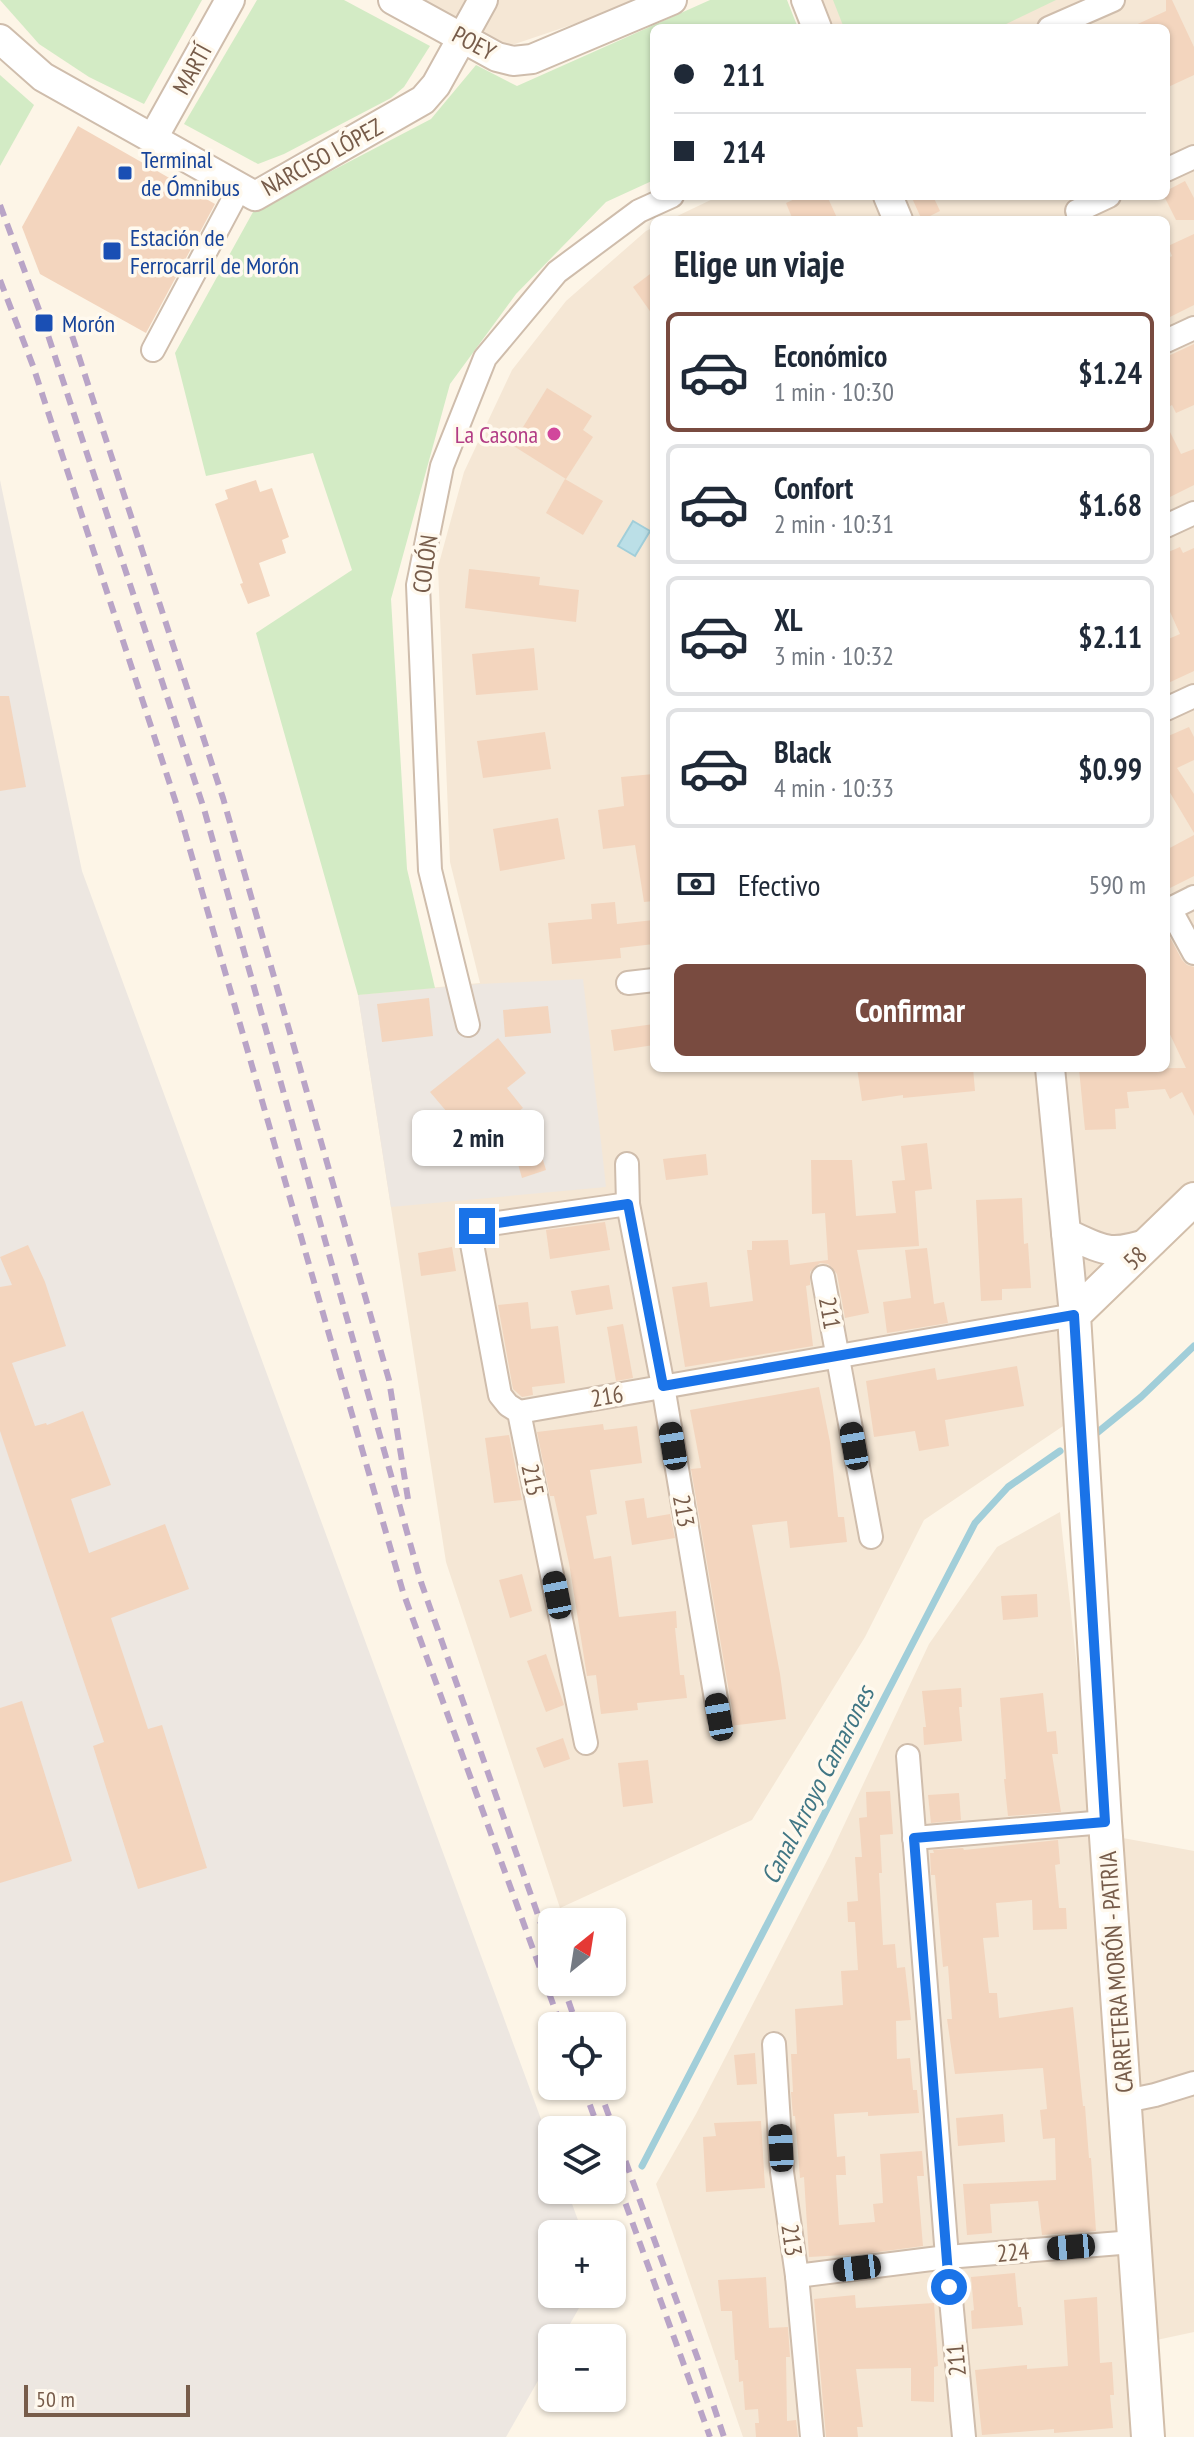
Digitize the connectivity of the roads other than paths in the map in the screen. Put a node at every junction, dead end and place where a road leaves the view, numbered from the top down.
1 (230, 0) edge
2 (393, 0) edge
3 (483, 0) edge
4 (672, 0) edge
5 (806, 0) edge
6 (1113, 0) edge
7 (815, 24) edge
8 (1058, 24) edge
9 (462, 37) junction
10 (0, 39) edge
11 (153, 138) junction
12 (1194, 157) edge
13 (1170, 168) edge
14 (240, 187) junction
15 (663, 200) edge
16 (1100, 200) edge
17 (1077, 211) dead end
18 (1194, 328) edge
19 (1170, 339) edge
20 (153, 350) dead end
21 (1194, 513) edge
22 (1170, 524) edge
23 (1194, 696) edge
24 (1170, 707) edge
25 (1194, 897) edge
26 (1170, 909) edge
27 (1170, 913) edge
28 (1194, 953) edge
29 (650, 980) edge
30 (628, 983) dead end
31 (468, 1025) dead end
32 (1050, 1072) edge
33 (627, 1164) dead end
34 (1194, 1199) edge
35 (628, 1204) junction
36 (1066, 1233) junction
37 (1153, 1241) junction
38 (823, 1277) dead end
39 (1074, 1315) junction
40 (837, 1355) junction
41 (663, 1386) junction
42 (519, 1412) junction
43 (871, 1537) dead end
44 (719, 1717) dead end
45 (586, 1743) dead end
46 (908, 1756) dead end
47 (1105, 1822) junction
48 (914, 1838) junction
49 (774, 2044) dead end
50 (1194, 2083) edge
51 (1126, 2101) junction
52 (1133, 2242) junction
53 (947, 2257) junction
54 (797, 2276) junction
55 (812, 2437) edge
56 (964, 2437) edge
57 (1148, 2437) edge

1 - 11 street, MARTÍ
2 - 9 street, POEY
3 - 9 street, NARCISO LÓPEZ
4 - 9 street, POEY
5 - 7 street
6 - 8 street
9 - 14 street, NARCISO LÓPEZ
10 - 11 street, NARCISO LÓPEZ
11 - 14 street, NARCISO LÓPEZ
12 - 13 street
14 - 20 street
15 - 31 street, COLÓN
16 - 17 street
18 - 19 street
21 - 22 street
23 - 24 street
25 - 26 street
27 - 28 street
29 - 30 street
32 - 36 street
33 - 35 street, 213
34 - 37 main road, 58
35 - 41 street, 213
35 - 42 street, 215
36 - 37 street
36 - 39 street
37 - 39 main road, 58
38 - 40 street, 211
39 - 40 street, 216
39 - 47 main road, CARRETERA MORÓN - PATRIA
40 - 41 street, 216
40 - 43 street, 211
41 - 42 street, 216
41 - 44 street, 213
42 - 45 street, 215
46 - 48 street, 211
47 - 48 street
47 - 51 main road, CARRETERA MORÓN - PATRIA
48 - 53 street, 211
49 - 54 street, 213
50 - 51 street
51 - 52 main road, CARRETERA MORÓN - PATRIA
52 - 53 street, 224
52 - 57 main road, CARRETERA MORÓN - PATRIA
53 - 54 street, 224
53 - 56 street, 211
54 - 55 street, 213

